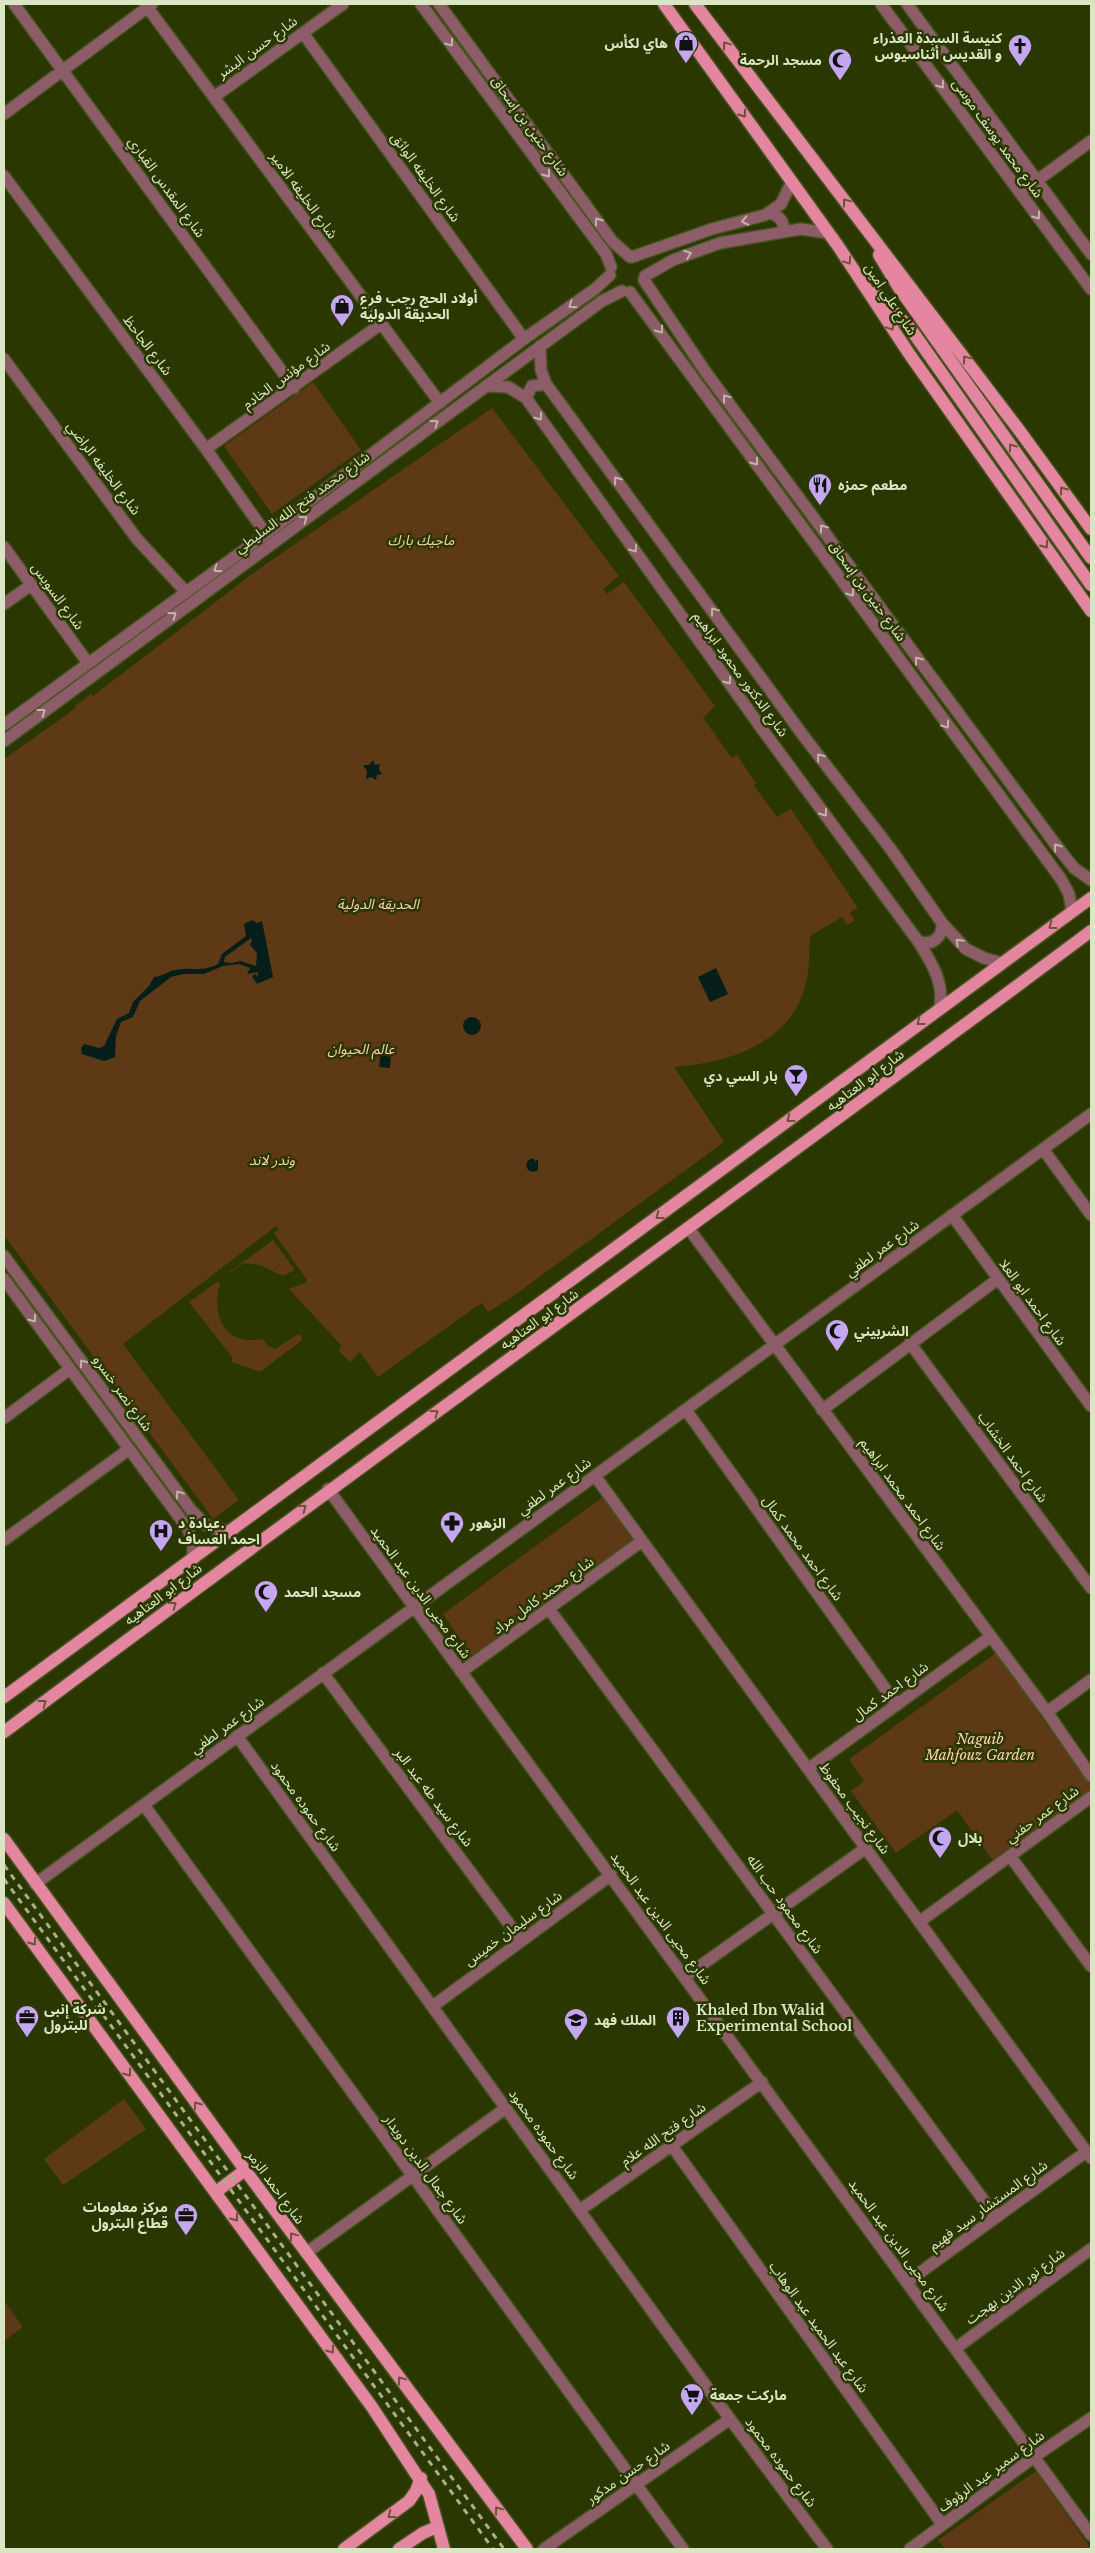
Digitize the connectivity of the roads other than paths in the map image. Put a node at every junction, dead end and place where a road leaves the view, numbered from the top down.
1 (14, 4) edge
2 (343, 4) edge
3 (422, 4) edge
4 (439, 4) edge
5 (664, 4) edge
6 (695, 4) edge
7 (881, 4) edge
8 (907, 4) edge
9 (148, 5) edge
10 (303, 33) junction
11 (63, 70) junction
12 (214, 97) junction
13 (4, 114) edge
14 (1091, 141) edge
15 (4, 176) edge
16 (792, 181) junction
17 (1037, 181) junction
18 (1020, 193) junction
19 (770, 213) junction
20 (866, 229) junction
21 (783, 232) junction
22 (829, 232) junction
23 (1091, 254) edge
24 (631, 257) junction
25 (610, 271) junction
26 (644, 278) junction
27 (865, 285) junction
28 (1091, 290) edge
29 (626, 291) junction
30 (382, 324) junction
31 (524, 339) junction
32 (540, 346) junction
33 (4, 360) edge
34 (546, 384) junction
35 (486, 386) junction
36 (294, 388) junction
37 (526, 398) junction
38 (440, 403) junction
39 (206, 449) junction
40 (1091, 529) edge
41 (266, 534) junction
42 (4, 547) edge
43 (1091, 558) edge
44 (31, 585) junction
45 (1091, 585) edge
46 (185, 591) junction
47 (4, 604) edge
48 (1091, 611) edge
49 (88, 663) junction
50 (4, 725) edge
51 (4, 741) edge
52 (1074, 868) junction
53 (1061, 879) junction
54 (1091, 880) edge
55 (1091, 898) edge
56 (1072, 912) junction
57 (942, 923) junction
58 (1091, 931) edge
59 (918, 941) junction
60 (1002, 963) junction
61 (940, 1007) junction
62 (1091, 1114) edge
63 (1043, 1149) junction
64 (952, 1215) junction
65 (1091, 1215) edge
66 (689, 1230) junction
67 (4, 1256) edge
68 (4, 1279) edge
69 (998, 1280) junction
70 (910, 1343) junction
71 (774, 1344) junction
72 (70, 1369) junction
73 (1091, 1406) edge
74 (686, 1410) junction
75 (822, 1410) junction
76 (4, 1418) edge
77 (128, 1450) junction
78 (595, 1476) junction
79 (328, 1489) junction
80 (191, 1510) junction
81 (180, 1517) junction
82 (230, 1532) junction
83 (4, 1540) edge
84 (642, 1541) junction
85 (193, 1560) junction
86 (1091, 1588) edge
87 (414, 1607) junction
88 (549, 1609) junction
89 (990, 1638) junction
90 (461, 1672) junction
91 (323, 1673) junction
92 (1091, 1680) edge
93 (4, 1697) edge
94 (897, 1705) junction
95 (1047, 1712) junction
96 (4, 1732) edge
97 (237, 1736) junction
98 (808, 1769) junction
99 (1091, 1776) edge
100 (1091, 1796) edge
101 (144, 1805) junction
102 (4, 1839) edge
103 (866, 1848) junction
104 (1010, 1856) junction
105 (611, 1874) junction
106 (35, 1884) junction
107 (4, 1903) edge
108 (774, 1914) junction
109 (919, 1922) junction
110 (521, 1940) junction
111 (1091, 1966) edge
112 (686, 1976) junction
113 (433, 2006) junction
114 (762, 2082) junction
115 (506, 2108) junction
116 (672, 2146) junction
117 (1089, 2155) edge
118 (245, 2170) junction
119 (413, 2176) junction
120 (216, 2192) junction
121 (580, 2210) junction
122 (996, 2217) junction
123 (1091, 2249) edge
124 (306, 2253) junction
125 (907, 2282) junction
126 (956, 2348) junction
127 (1091, 2418) edge
128 (730, 2419) junction
129 (1034, 2457) junction
130 (420, 2478) junction
131 (636, 2485) junction
132 (942, 2524) junction
133 (437, 2527) junction
134 (1091, 2534) edge
135 (360, 2545) edge
136 (344, 2549) edge
137 (399, 2549) edge
138 (444, 2549) edge
139 (527, 2549) edge
140 (544, 2549) edge
141 (683, 2549) edge
142 (827, 2549) edge
143 (910, 2549) edge

1 - 11 street, شارع المقدس القباري
2 - 10 street, شارع حسن البشر
3 -> 25 street, شارع حنين بن إسحاق
24 -> 4 street, شارع حنين بن إسحاق
5 -> 16 main road, شارع علي امين
20 -> 6 main road, شارع علي امين
7 -> 18 street, شارع محمد يوسف موسى
8 - 17 street, شارع محمد يوسف موسى
9 - 11 street
9 - 12 street, شارع الخليفه الامير
10 - 12 street, شارع حسن البشر
10 - 31 street, شارع الخليفه الواثق
11 - 13 street
11 - 36 street, شارع المقدس القباري
12 - 30 street, شارع الخليفه الامير
14 - 17 street
15 - 39 street, شارع الجاحظ
16 - 19 street
16 - 22 main road, شارع علي امين
17 - 18 street
17 - 23 street, شارع محمد يوسف موسى
18 -> 28 street, شارع محمد يوسف موسى
19 - 21 street
19 -> 24 street
40 -> 20 main road, شارع علي امين
43 -> 20 main road
21 - 22 street
26 -> 21 street
22 -> 27 main road, شارع علي امين
24 - 25 street
24 - 26 street
25 - 29 street
25 -> 31 street, شارع محمد فتح الله السليطي
26 - 29 street
52 -> 26 street, شارع حنين بن إسحاق
27 - 45 main road
27 -> 48 main road, شارع علي امين
29 - 32 street, شارع محمد فتح الله السليطي
29 -> 53 street, شارع حنين بن إسحاق
30 - 36 street, شارع مؤنس الخادم
30 - 38 street, شارع الخليفه الامير
31 - 38 street, شارع محمد فتح الله السليطي
32 - 34 street, شارع الدكتور محمود ابراهيم
32 - 35 street, شارع محمد فتح الله السليطي
33 - 46 street, شارع الخليفه الراضي
34 - 37 street
57 -> 34 street, شارع الدكتور محمود ابراهيم
35 - 37 street, شارع الدكتور محمود ابراهيم
51 -> 35 street, شارع محمد فتح الله السليطي
36 - 39 street, شارع مؤنس الخادم
37 -> 59 street, شارع الدكتور محمود ابراهيم
38 - 41 street, شارع محمد فتح الله السليطي
39 - 41 street, شارع الجاحظ
41 -> 46 street, شارع محمد فتح الله السليطي
42 - 44 street, شارع السويس
44 - 47 street
44 - 49 street, شارع السويس
46 - 49 street, شارع محمد فتح الله السليطي
49 - 50 street, شارع محمد فتح الله السليطي
52 - 53 street
52 - 54 street, شارع حنين بن إسحاق
53 - 56 street, شارع حنين بن إسحاق
55 - 56 main road, شارع ابو العتاهيه
56 -> 60 main road, شارع ابو العتاهيه
57 - 59 street
60 -> 57 street, شارع الدكتور محمود ابراهيم
58 - 66 main road, شارع ابو العتاهيه
59 - 61 street, شارع الدكتور محمود ابراهيم
60 - 61 main road, شارع ابو العتاهيه
61 -> 82 main road, شارع ابو العتاهيه
62 - 63 street, شارع عمر لطفي
63 - 64 street, شارع عمر لطفي
63 - 65 street
64 - 69 street, شارع احمد ابو العلا
64 - 71 street, شارع عمر لطفي
66 - 71 street, شارع احمد محمد ابراهيم
79 -> 66 main road, شارع ابو العتاهيه
80 -> 67 street, شارع نصر خسرو
68 -> 72 street, شارع نصر خسرو
69 - 70 street
69 - 73 street, شارع احمد ابو العلا
70 - 75 street
70 - 86 street, شارع احمد الخشاب
71 - 74 street, شارع عمر لطفي
71 - 75 street, شارع احمد محمد ابراهيم
72 - 76 street
72 - 77 street, شارع نصر خسرو
74 - 78 street, شارع عمر لطفي
74 - 94 street, شارع احمد محمد كمال
75 - 89 street, شارع احمد محمد ابراهيم
77 - 81 street, شارع نصر خسرو
77 - 83 street
78 - 84 street, شارع نجيب محفوظ
78 - 87 street, شارع عمر لطفي
79 - 87 street, شارع محيى الدين عبد الحميد
96 -> 79 main road, شارع ابو العتاهيه
80 - 81 street
80 - 82 street, شارع نصر خسرو
81 - 85 street, شارع نصر خسرو
82 - 85 main road, شارع ابو العتاهيه
84 - 88 street, شارع محمد كامل مراد
84 - 98 street, شارع نجيب محفوظ
85 - 93 main road, شارع ابو العتاهيه
87 - 90 street, شارع محيى الدين عبد الحميد
87 - 91 street, شارع عمر لطفي
88 - 90 street, شارع محمد كامل مراد
88 - 108 street, شارع محمود حب الله
89 - 94 street, شارع احمد كمال
89 - 95 street, شارع احمد محمد ابراهيم
90 - 105 street, شارع محيى الدين عبد الحميد
91 - 97 street, شارع عمر لطفي
91 - 110 street, شارع سيد طه عبد البر
92 - 95 street
94 - 98 street, شارع احمد كمال
95 - 99 street, شارع احمد محمد ابراهيم
97 - 101 street, شارع عمر لطفي
97 - 113 street, شارع حموده محمود
98 - 103 street, شارع نجيب محفوظ
100 - 104 street, شارع عمر حفني
101 - 106 street, شارع عمر لطفي
101 - 119 street, شارع جمال الدين دويدار
102 - 106 main road, شارع احمد الزمر
103 - 108 street
103 - 109 street, شارع نجيب محفوظ
104 - 109 street, شارع عمر حفني
104 - 111 street, شارع عمر حفني
105 - 110 street, شارع سليمان خميس
105 - 112 street, شارع محيى الدين عبد الحميد
118 -> 106 main road, شارع احمد الزمر
107 -> 120 main road
108 - 112 street
108 - 122 street, شارع محمود حب الله
109 - 117 street, شارع نجيب محفوظ
110 - 113 street, شارع سليمان خميس
112 - 114 street, شارع محيى الدين عبد الحميد
113 - 115 street, شارع حموده محمود
114 - 116 street, شارع فتح الله علام
114 - 125 street, شارع محيى الدين عبد الحميد
115 - 119 street
115 - 121 street, شارع حموده محمود
116 - 121 street, شارع فتح الله علام
116 - 132 street, شارع عبد الحميد عبد الوهاب
117 - 122 street, شارع المستشار سيد فهيم
118 - 120 main road
124 -> 118 main road, شارع احمد الزمر
119 - 124 street
119 - 131 street, شارع جمال الدين دويدار
120 -> 130 main road
121 - 128 street, شارع حموده محمود
122 - 125 street, شارع المستشار سيد فهيم
123 - 126 street, شارع نور الدين بهجت
139 -> 124 main road, شارع احمد الزمر
125 - 126 street, شارع محيى الدين عبد الحميد
126 - 129 street, شارع محيى الدين عبد الحميد
127 - 129 street, شارع سمير عبد الرؤوف
128 - 131 street, شارع حسن مدكور
128 - 142 street, شارع حموده محمود
129 - 132 street, شارع سمير عبد الرؤوف
129 - 134 street, شارع محيى الدين عبد الحميد
130 - 133 main road
130 -> 135 main road
131 - 140 street, شارع حسن مدكور
131 - 141 street, شارع جمال الدين دويدار
132 - 143 street, شارع سمير عبد الرؤوف
133 - 137 main road
133 - 138 main road
135 - 136 main road

